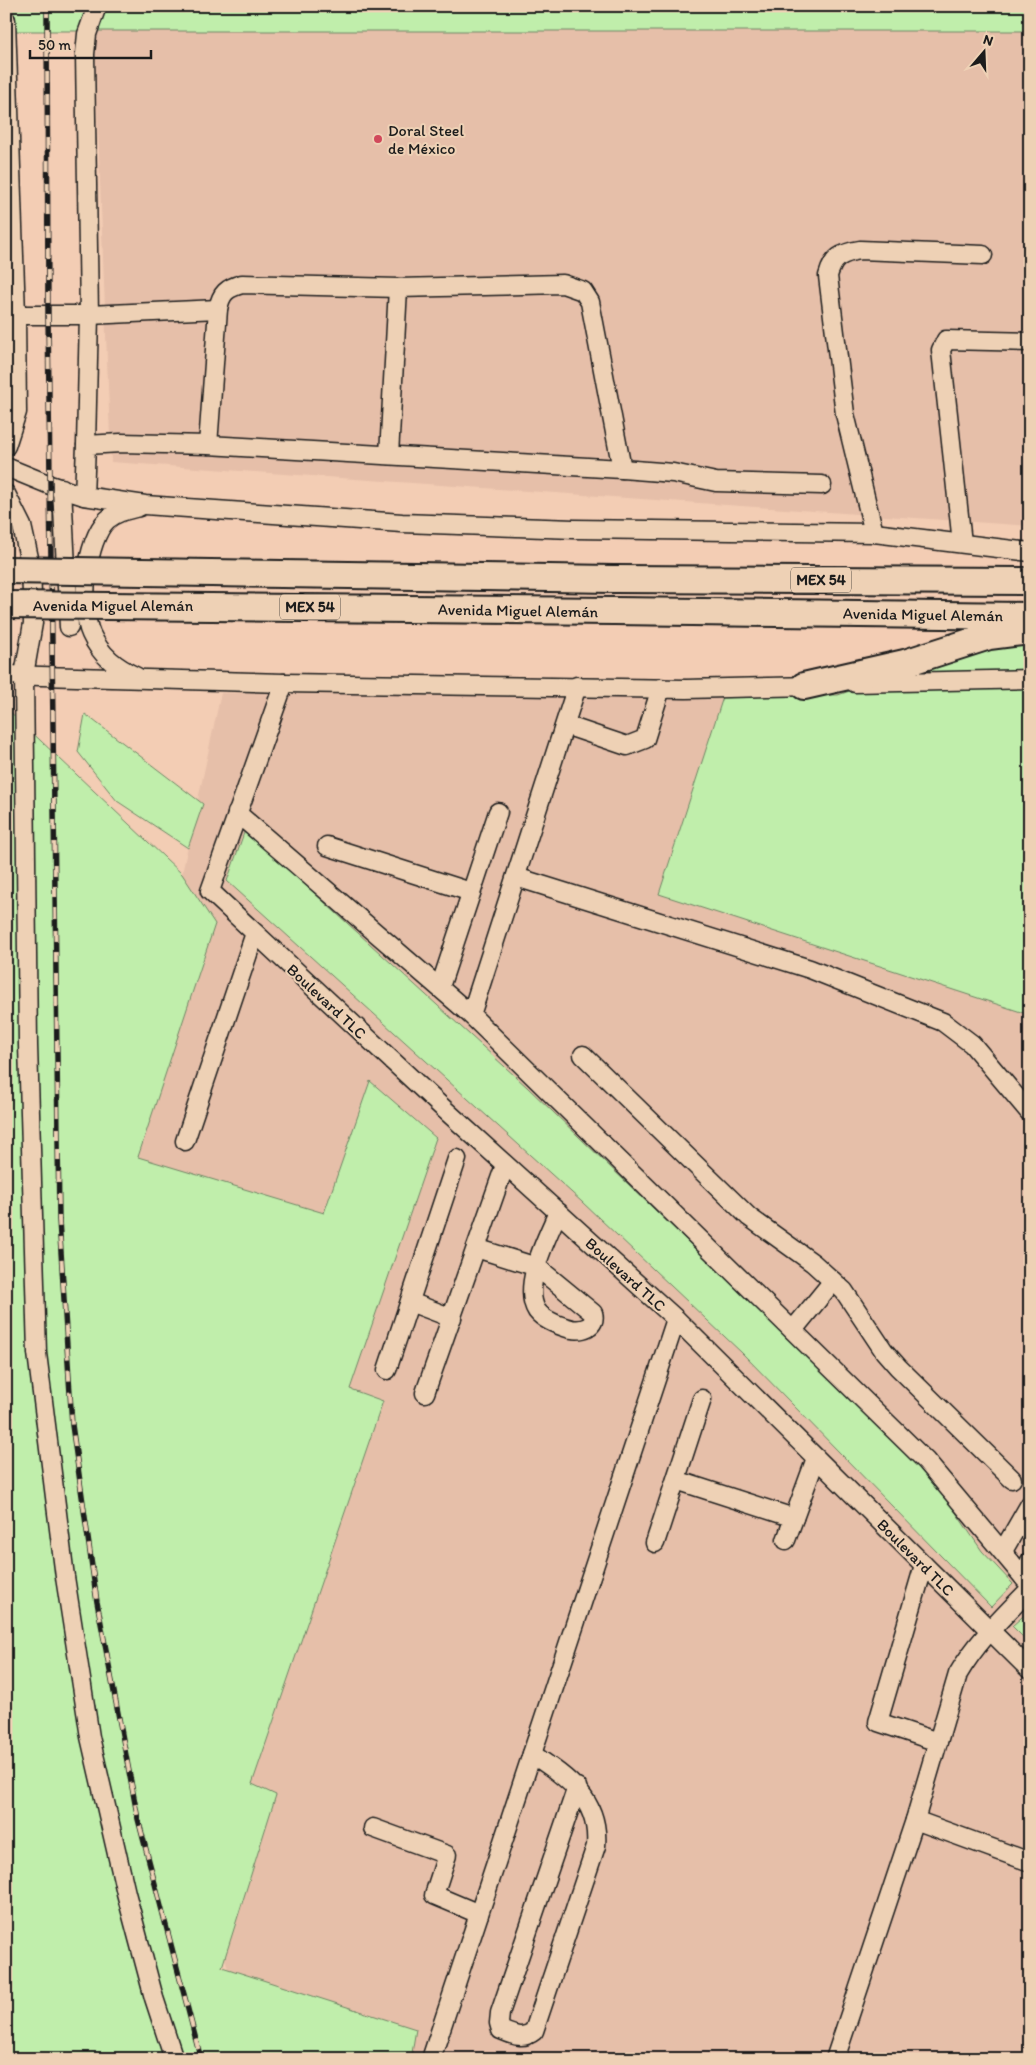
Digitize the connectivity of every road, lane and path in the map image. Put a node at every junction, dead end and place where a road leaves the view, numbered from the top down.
1 (97, 6) edge
2 (6, 20) edge
3 (983, 255) dead end
4 (398, 288) junction
5 (218, 309) junction
6 (16, 315) junction
7 (89, 315) junction
8 (1030, 342) edge
9 (86, 445) junction
10 (208, 445) junction
11 (6, 446) edge
12 (389, 455) junction
13 (6, 467) edge
14 (622, 469) junction
15 (822, 485) dead end
16 (62, 488) junction
17 (6, 494) edge
18 (84, 496) junction
19 (145, 505) junction
20 (874, 533) junction
21 (962, 543) junction
22 (1030, 552) edge
23 (6, 570) edge
24 (1030, 581) edge
25 (6, 605) edge
26 (1030, 616) edge
27 (69, 627) dead end
28 (1030, 631) edge
29 (6, 675) edge
30 (24, 675) junction
31 (1030, 679) edge
32 (142, 680) junction
33 (284, 683) junction
34 (577, 686) junction
35 (804, 686) junction
36 (661, 688) junction
37 (564, 725) junction
38 (498, 812) dead end
39 (237, 813) junction
40 (327, 846) dead end
41 (516, 877) junction
42 (471, 892) junction
43 (255, 933) junction
44 (440, 987) junction
45 (471, 1015) junction
46 (584, 1055) dead end
47 (1030, 1114) edge
48 (185, 1142) dead end
49 (456, 1159) dead end
50 (506, 1165) junction
51 (558, 1212) junction
52 (476, 1248) junction
53 (833, 1281) junction
54 (410, 1302) junction
55 (452, 1318) junction
56 (676, 1319) junction
57 (793, 1330) junction
58 (387, 1370) dead end
59 (425, 1393) dead end
60 (702, 1398) dead end
61 (816, 1458) junction
62 (676, 1480) junction
63 (1012, 1480) dead end
64 (1030, 1504) edge
65 (794, 1518) junction
66 (786, 1540) dead end
67 (655, 1543) dead end
68 (1003, 1551) junction
69 (1030, 1561) edge
70 (924, 1565) junction
71 (1028, 1584) edge
72 (990, 1630) junction
73 (1030, 1670) edge
74 (938, 1742) junction
75 (532, 1754) junction
76 (577, 1788) junction
77 (915, 1820) junction
78 (373, 1828) dead end
79 (1030, 1862) edge
80 (479, 1914) junction
81 (174, 2059) edge
82 (431, 2059) edge
83 (835, 2059) edge

1 - 7 street
2 - 6 street
3 - 20 street
4 - 5 street
4 - 12 street
4 - 14 street
5 - 7 street
5 - 10 street
6 - 7 street
6 - 11 street
7 - 9 street
8 - 21 street
9 - 10 street
9 - 18 street
10 - 12 street
12 - 14 street
13 - 16 street
14 - 15 street
16 - 18 street
16 - 27 street
17 - 30 street
18 - 19 street
19 - 20 street
19 - 32 street
20 - 21 street
21 - 22 street
23 - 24 highway, Avenida Miguel Alemán / MEX 54, bridge
25 - 26 highway, Avenida Miguel Alemán / MEX 54, bridge
28 - 35 highway
29 - 30 street
30 - 32 street
30 - 81 street
31 - 35 street
32 - 33 street
33 - 34 street
33 - 39 street
34 - 36 street
34 - 37 street
35 - 36 street
36 - 37 street
37 - 41 street
38 - 42 street
39 - 43 street, Boulevard TLC
39 - 44 street
40 - 42 street
41 - 45 street
41 - 47 street
42 - 44 street
43 - 48 street
43 - 50 street, Boulevard TLC
44 - 45 street
45 - 57 street
46 - 53 street
49 - 54 street
50 - 51 street, Boulevard TLC
50 - 52 street
51 - 52 street
51 - 56 street, Boulevard TLC
52 - 55 street
53 - 57 street
53 - 63 street
54 - 55 street
54 - 58 street
55 - 59 street
56 - 61 street, Boulevard TLC
56 - 75 street
57 - 68 street
60 - 62 street
61 - 65 street
61 - 70 street, Boulevard TLC
62 - 65 street
62 - 67 street
64 - 68 street
65 - 66 street
68 - 71 street
69 - 71 street
70 - 72 street, Boulevard TLC
70 - 74 street
71 - 72 street
72 - 73 street, Boulevard TLC
72 - 74 street
74 - 77 street
75 - 76 street
75 - 80 street
76 - 76 street
77 - 79 street
77 - 83 street
78 - 80 street
80 - 82 street

